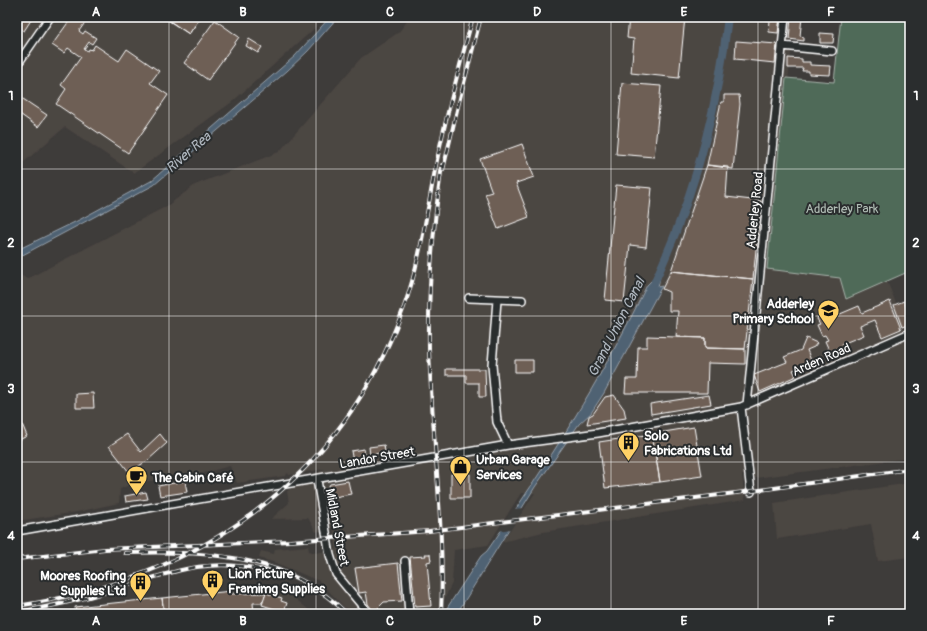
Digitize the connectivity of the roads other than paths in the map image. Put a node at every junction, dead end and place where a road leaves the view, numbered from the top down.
1 (50, 17) edge
2 (785, 17) edge
3 (782, 46) junction
4 (832, 51) dead end
5 (17, 65) edge
6 (469, 298) dead end
7 (497, 300) junction
8 (522, 300) dead end
9 (910, 333) edge
10 (744, 406) junction
11 (508, 445) junction
12 (317, 480) junction
13 (751, 492) dead end
14 (17, 531) edge
15 (405, 561) dead end
16 (369, 614) edge
17 (409, 614) edge

1 - 5 street
2 - 3 street, Adderley Road
3 - 4 street
3 - 10 street, Adderley Road
6 - 7 street
7 - 8 street
7 - 11 street
9 - 10 street, Arden Road
10 - 11 street, Landor Street
10 - 13 street, Adderley Road
11 - 12 street, Landor Street
12 - 14 street, Landor Street
12 - 16 street, Midland Street
15 - 17 street

